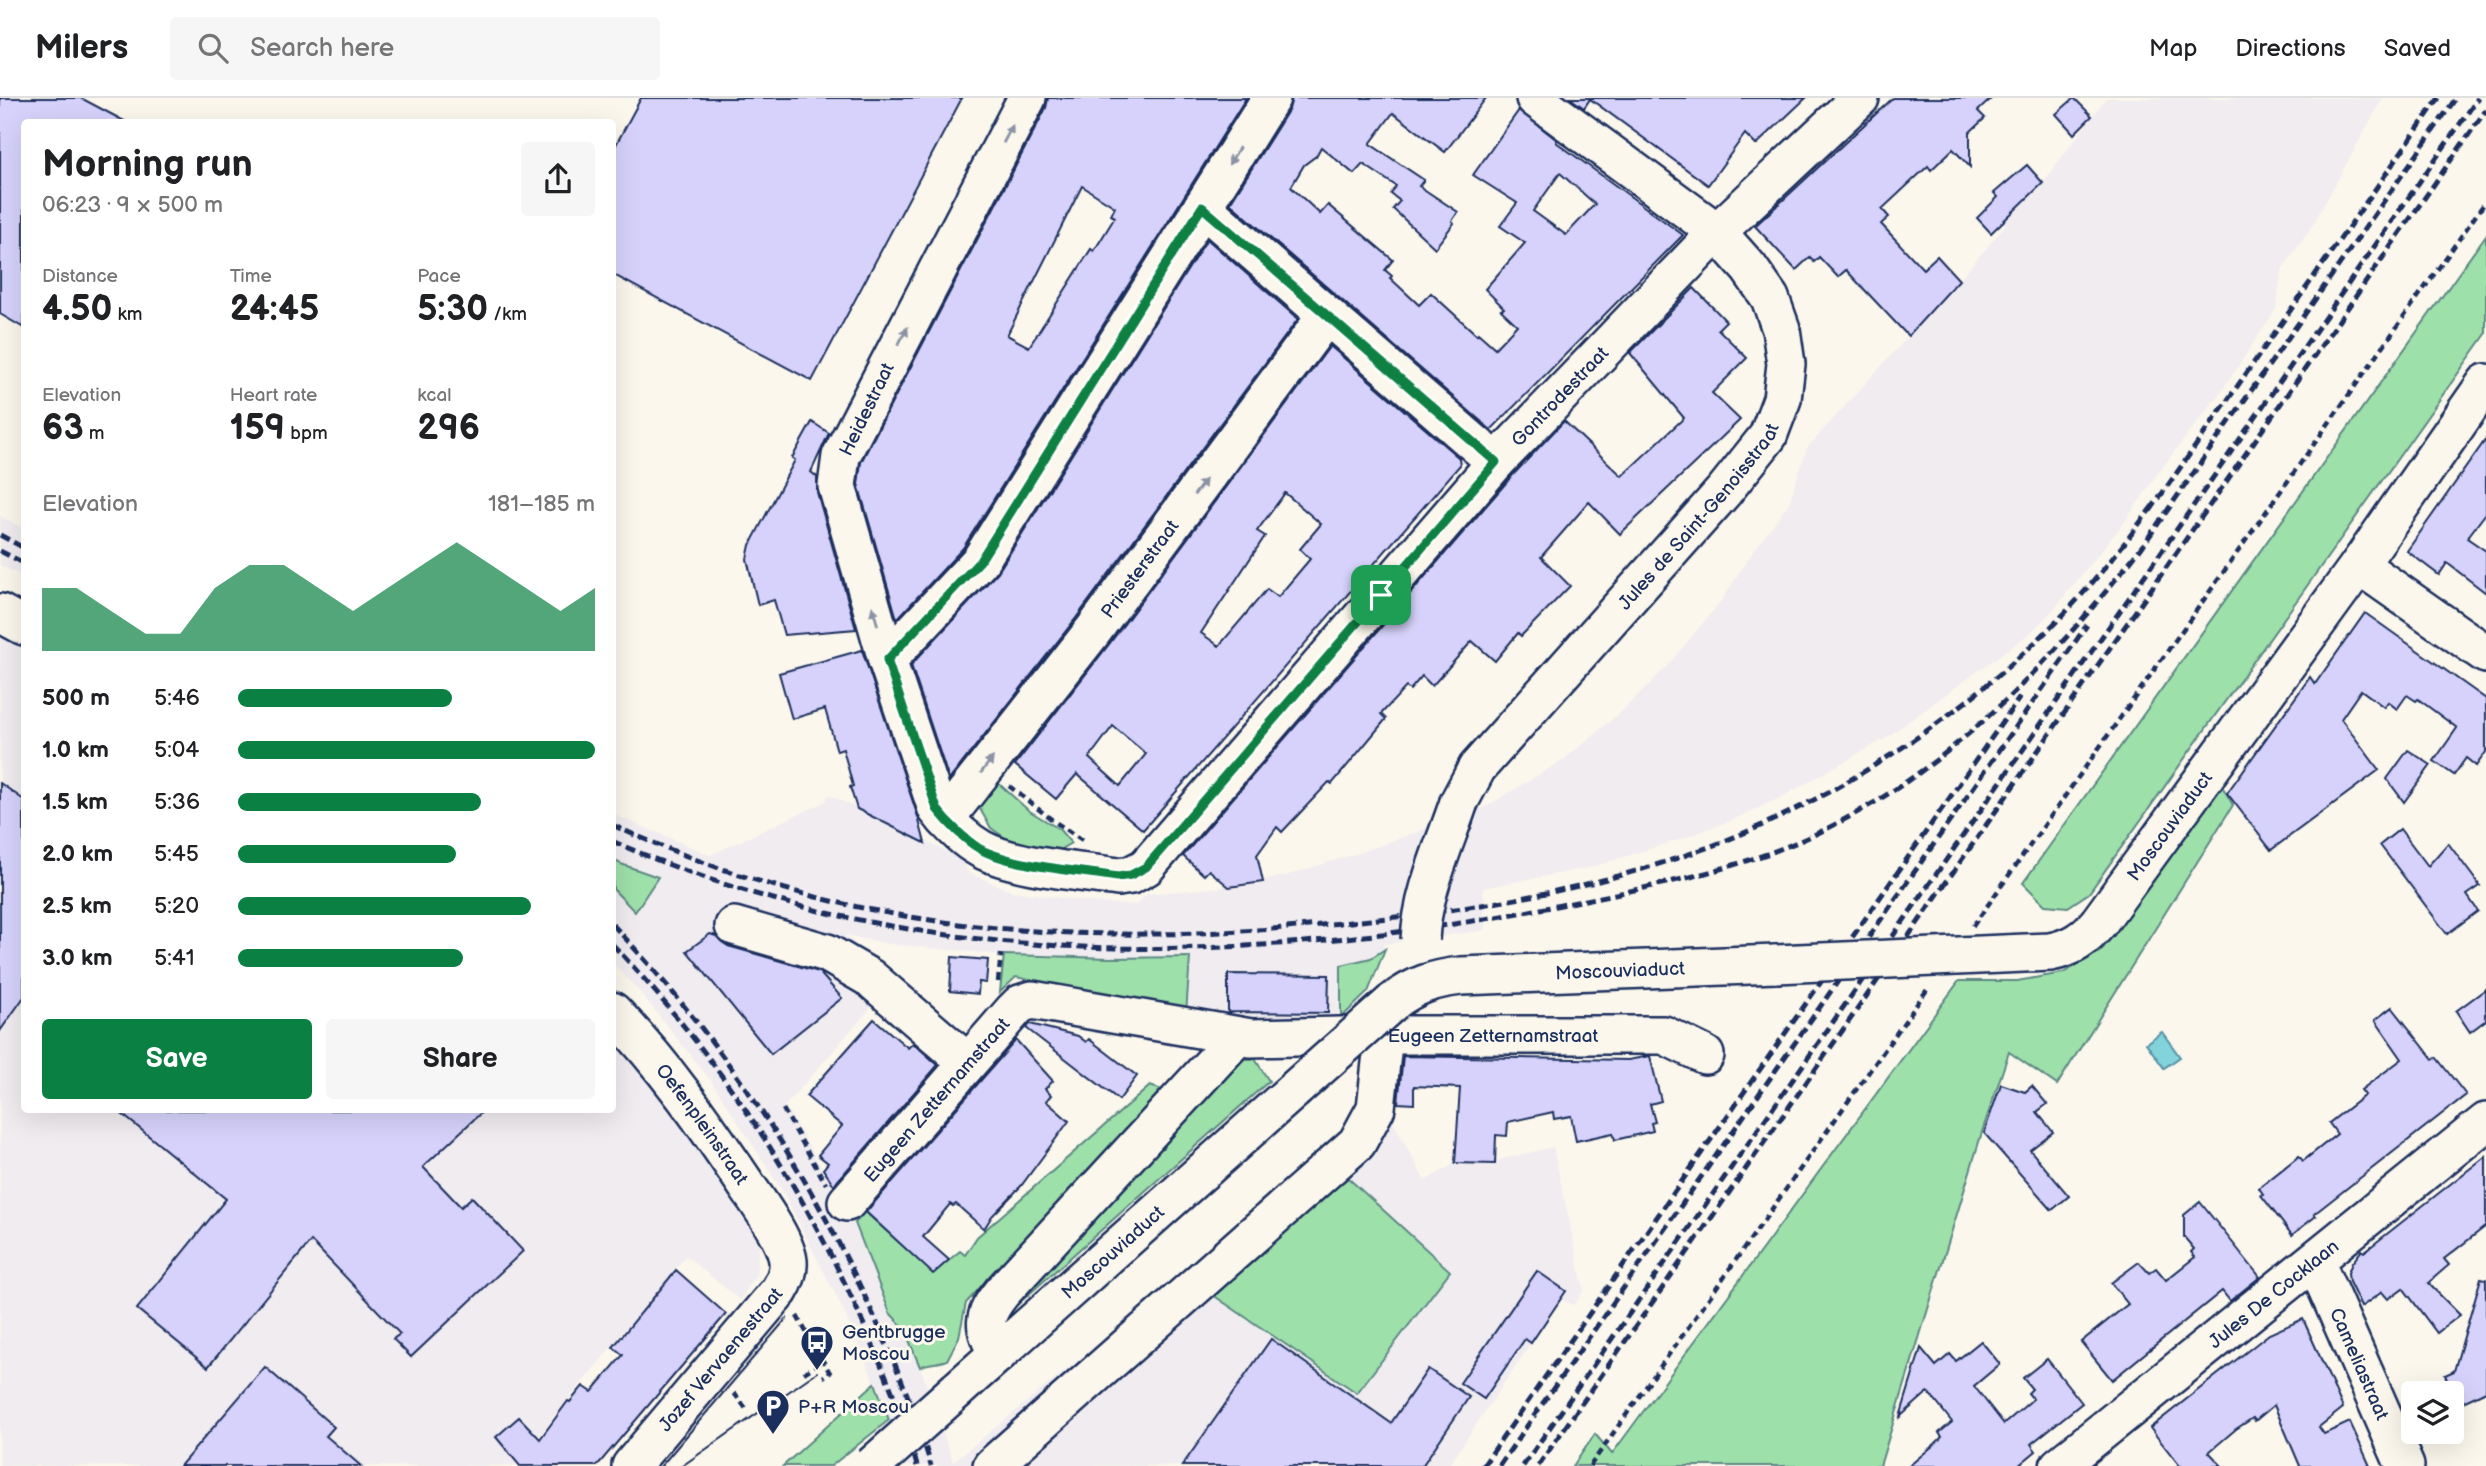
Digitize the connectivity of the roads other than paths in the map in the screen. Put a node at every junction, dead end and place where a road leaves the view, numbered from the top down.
1 (1027, 98) edge
2 (1271, 98) edge
3 (1535, 98) edge
4 (1860, 98) edge
5 (1202, 207) junction
6 (1717, 232) junction
7 (1327, 315) junction
8 (2486, 383) edge
9 (1496, 462) junction
10 (2359, 565) junction
11 (2486, 654) edge
12 (887, 660) junction
13 (945, 819) junction
14 (734, 926) dead end
15 (1428, 981) junction
16 (616, 1016) edge
17 (1388, 1019) junction
18 (1238, 1036) junction
19 (1705, 1055) dead end
20 (967, 1062) junction
21 (2486, 1122) edge
22 (847, 1202) road end
23 (783, 1245) joint
24 (2315, 1261) junction
25 (998, 1354) junction
26 (631, 1466) edge
27 (872, 1466) edge
28 (992, 1466) edge
29 (2059, 1466) edge
30 (2405, 1466) edge

12 -> 1 street, Heidestraat
2 -> 5 street
3 - 6 street, Jules de Saint-Genoisstraat
4 - 6 street, Gontrodestraat
5 - 7 street
5 - 12 street
6 - 9 street, Gontrodestraat
6 - 15 street, Jules de Saint-Genoisstraat, bridge
7 - 9 street
13 -> 7 street, Priesterstraat
8 - 10 street, Moscouviaduct
9 - 13 street, Gontrodestraat
10 - 11 street
10 - 15 street, Moscouviaduct, bridge
12 - 13 street, Heidestraat
14 - 20 street
15 - 17 street, Moscouviaduct
16 - 23 street, Oefenpleinstraat
17 - 18 street, Eugeen Zetternamstraat
17 - 19 street, Eugeen Zetternamstraat
17 - 25 street, Moscouviaduct, bridge
17 - 28 street
18 - 20 street, Eugeen Zetternamstraat
18 - 25 street
20 - 22 street, Eugeen Zetternamstraat
21 - 24 street, Jules De Cocklaan
23 - 26 street, Jozef Vervaenestraat
24 - 29 street, Jules De Cocklaan
24 - 30 street, Cameliastraat
25 - 27 street, Moscouviaduct, bridge

